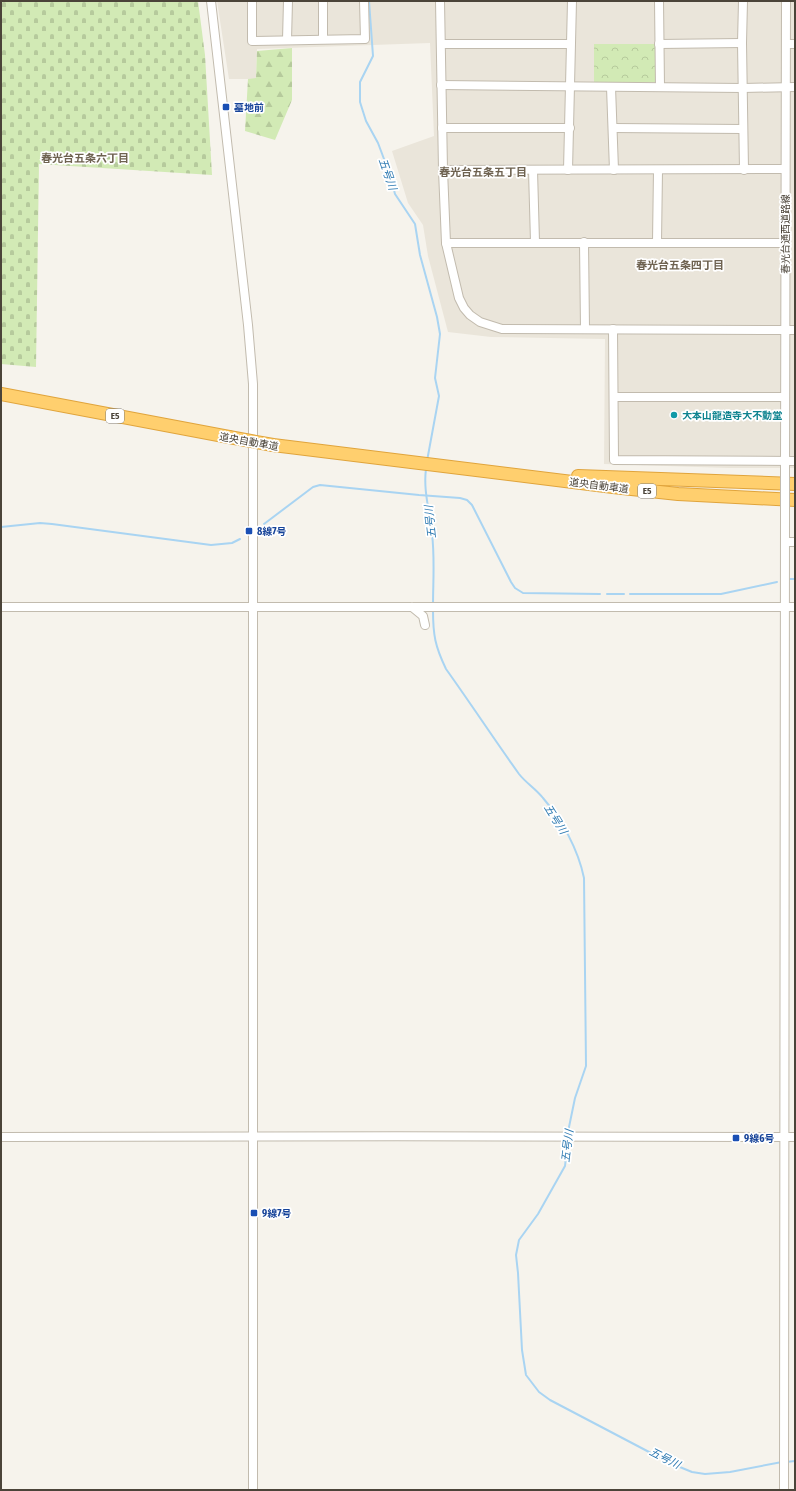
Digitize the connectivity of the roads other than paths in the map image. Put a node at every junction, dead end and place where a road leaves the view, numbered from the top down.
1 (211, 1) edge
2 (252, 1) edge
3 (288, 1) edge
4 (323, 1) edge
5 (364, 1) edge
6 (440, 1) edge
7 (572, 1) edge
8 (659, 1) edge
9 (743, 1) edge
10 (786, 1) edge
11 (323, 39) junction
12 (287, 40) junction
13 (742, 43) junction
14 (441, 44) junction
15 (570, 44) junction
16 (659, 44) junction
17 (786, 44) junction
18 (795, 44) edge
19 (441, 84) junction
20 (570, 86) junction
21 (611, 87) junction
22 (660, 87) junction
23 (786, 87) junction
24 (795, 87) edge
25 (742, 88) junction
26 (442, 128) junction
27 (570, 128) junction
28 (613, 128) junction
29 (743, 129) junction
30 (785, 169) junction
31 (442, 170) junction
32 (533, 170) junction
33 (568, 170) junction
34 (614, 170) junction
35 (658, 170) junction
36 (744, 170) junction
37 (786, 210) junction
38 (795, 210) edge
39 (535, 242) junction
40 (584, 242) junction
41 (657, 242) junction
42 (446, 243) junction
43 (786, 243) junction
44 (585, 329) junction
45 (613, 329) junction
46 (785, 330) junction
47 (795, 330) edge
48 (1, 394) edge
49 (615, 397) junction
50 (785, 397) junction
51 (795, 461) edge
52 (785, 464) junction
53 (499, 472) junction
54 (795, 484) edge
55 (795, 500) edge
56 (784, 542) junction
57 (795, 542) edge
58 (412, 606) junction
59 (1, 607) edge
60 (252, 607) junction
61 (784, 607) junction
62 (795, 607) edge
63 (425, 625) dead end
64 (1, 1137) edge
65 (254, 1137) junction
66 (785, 1137) junction
67 (795, 1137) edge
68 (253, 1490) edge
69 (784, 1490) edge

1 - 60 street
2 - 12 street
3 - 12 street
4 - 11 street
5 - 11 street
6 - 14 street
7 - 15 street
8 - 16 street
9 - 13 street
10 - 17 street, 春光台通西道路線
11 - 12 street
13 - 16 street
13 - 25 street
14 - 15 street
14 - 19 street
15 - 20 street
16 - 22 street
17 - 18 street
17 - 23 street, 春光台通西道路線
19 - 20 street
19 - 26 street
20 - 21 street
20 - 27 street
21 - 22 street
21 - 28 street
22 - 25 street
23 - 24 street
23 - 25 street
23 - 30 street, 春光台通西道路線
25 - 29 street
26 - 27 street
26 - 31 street
27 - 33 street
28 - 29 street
28 - 34 street
29 - 36 street
30 - 36 street
30 - 37 street, 春光台通西道路線
31 - 32 street
31 - 42 street
32 - 33 street
32 - 39 street
33 - 34 street
34 - 35 street
35 - 36 street
35 - 41 street
37 - 38 street
37 - 43 street, 春光台通西道路線
39 - 40 street
39 - 42 street
40 - 41 street
40 - 44 street
41 - 43 street
42 - 44 street
43 - 46 street, 春光台通西道路線
44 - 45 street
45 - 46 street
45 - 49 street
46 - 47 street
46 - 50 street, 春光台通西道路線
48 - 53 highway, 道央自動車道 / E5, bridge
49 - 50 street
49 - 52 street
50 - 52 street, 春光台通西道路線
51 - 52 street
52 - 56 street, 春光台通西道路線, bridge
53 - 54 highway, 道央自動車道 / E5
53 - 55 highway, 道央自動車道 / E5
56 - 57 street
56 - 61 street, 春光台通西道路線
58 - 60 street
58 - 61 street
58 - 63 street
59 - 60 street
60 - 65 street
61 - 62 street
61 - 66 street, 春光台通西道路線
64 - 65 street
65 - 66 street
65 - 68 street
66 - 67 street
66 - 69 street, 春光台通西道路線

